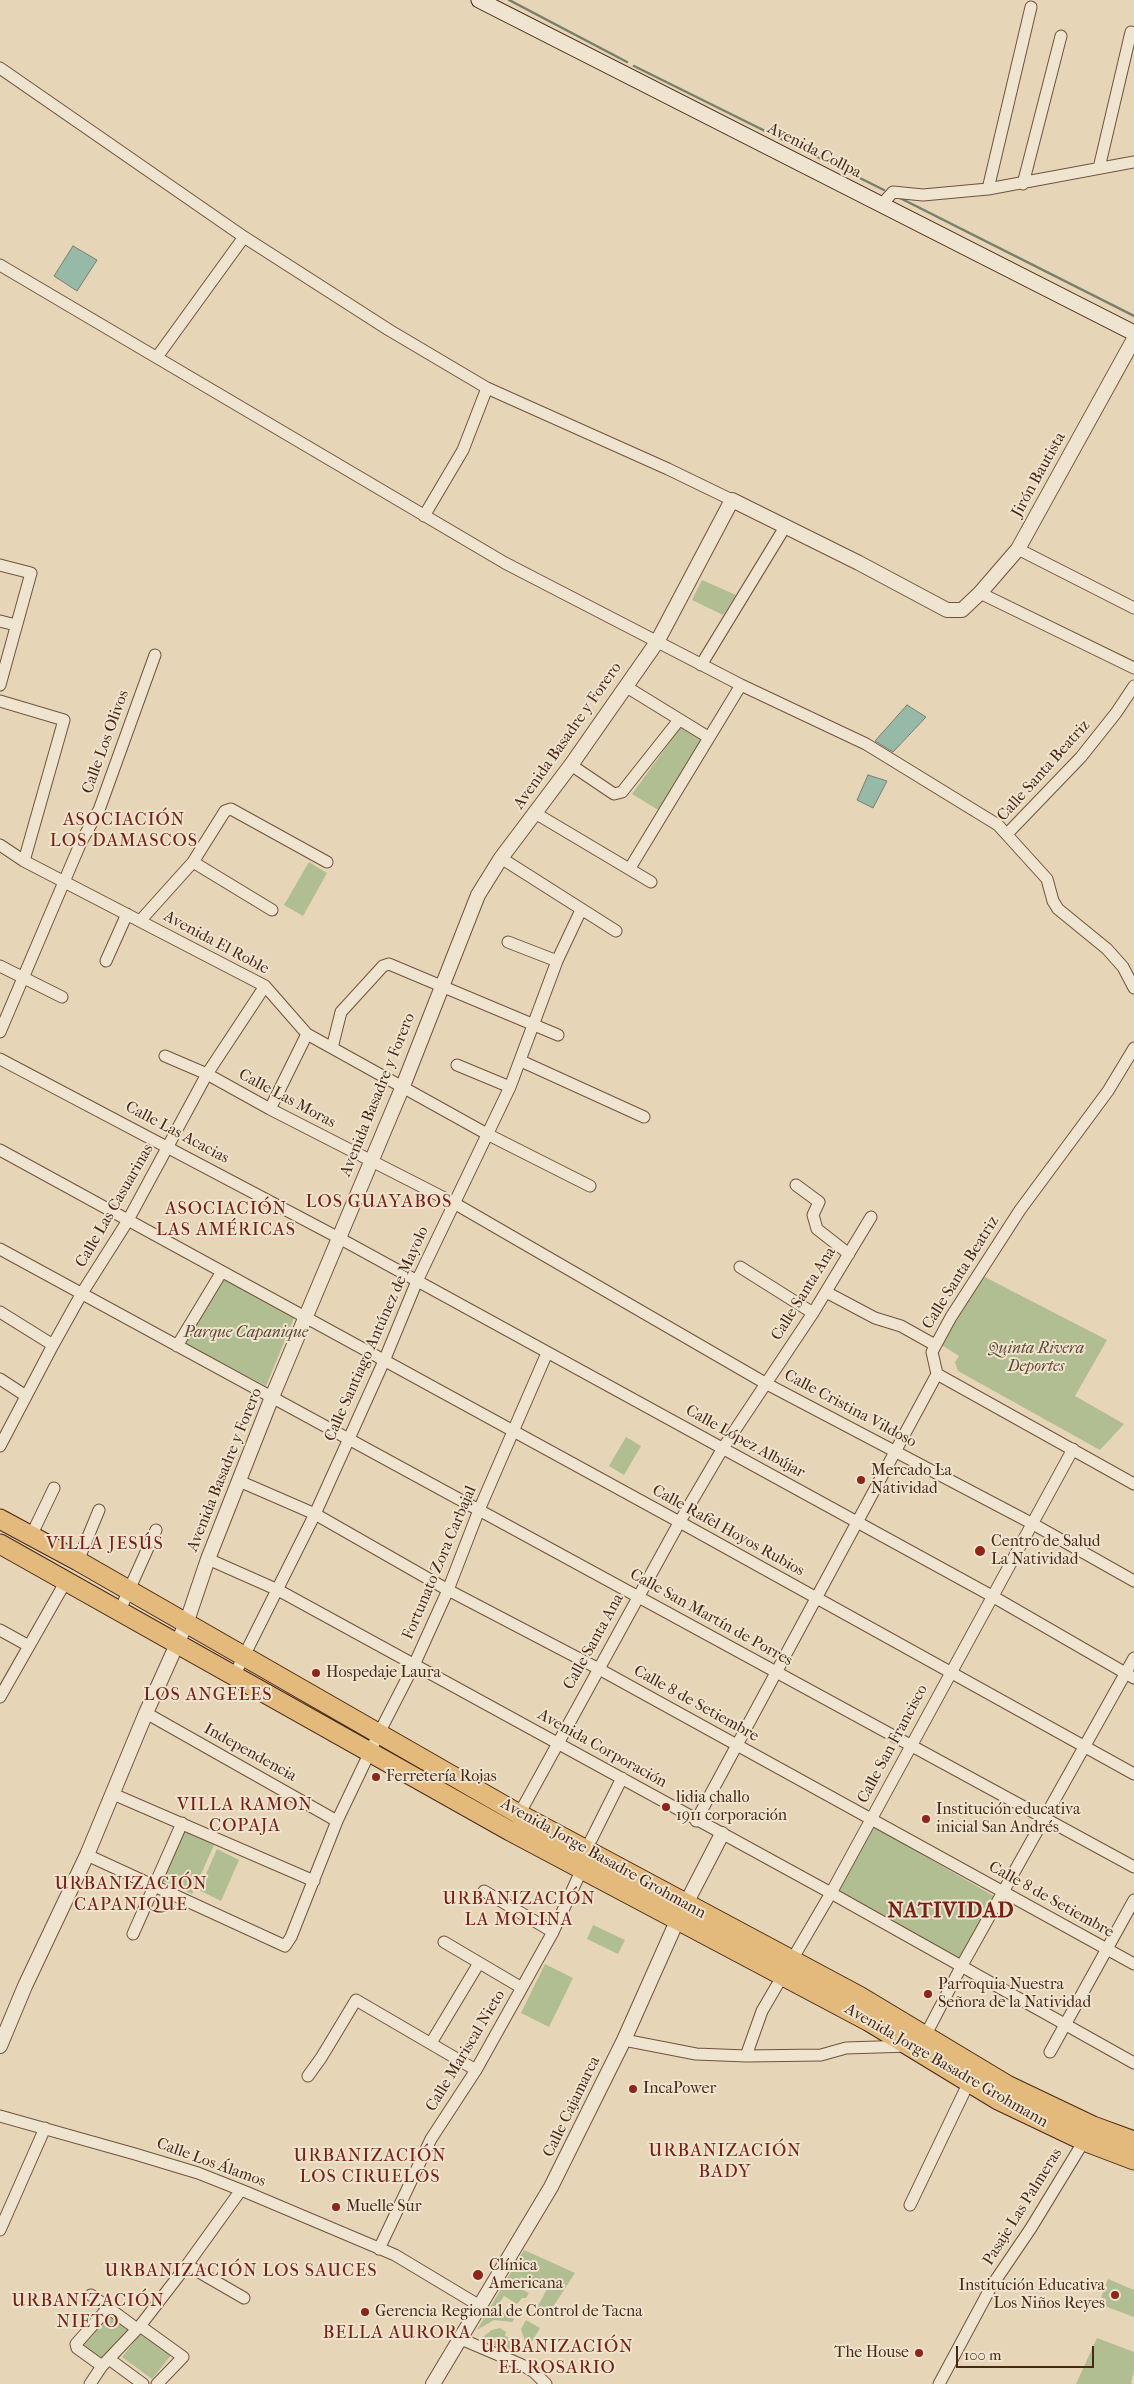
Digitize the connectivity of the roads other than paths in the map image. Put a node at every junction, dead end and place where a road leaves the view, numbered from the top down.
1 (479, 0) edge
2 (1031, 7) dead end
3 (1131, 32) dead end
4 (1060, 36) dead end
5 (0, 68) edge
6 (1134, 162) edge
7 (1099, 168) junction
8 (1023, 184) junction
9 (988, 189) junction
10 (882, 204) junction
11 (244, 237) junction
12 (0, 265) edge
13 (1134, 332) edge
14 (1134, 339) edge
15 (158, 357) junction
16 (487, 388) junction
17 (732, 500) junction
18 (424, 516) junction
19 (785, 527) junction
20 (1018, 549) junction
21 (0, 564) edge
22 (980, 593) junction
23 (1134, 608) edge
24 (0, 621) edge
25 (16, 625) junction
26 (657, 642) junction
27 (155, 655) dead end
28 (701, 664) junction
29 (1134, 668) edge
30 (0, 685) edge
31 (741, 685) junction
32 (625, 686) junction
33 (1134, 686) edge
34 (0, 701) edge
35 (678, 720) junction
36 (708, 738) junction
37 (571, 765) junction
38 (535, 813) junction
39 (1007, 834) junction
40 (0, 844) edge
41 (501, 858) junction
42 (24, 861) junction
43 (193, 862) junction
44 (326, 862) dead end
45 (630, 868) junction
46 (65, 882) junction
47 (651, 882) dead end
48 (272, 910) dead end
49 (582, 910) junction
50 (127, 914) junction
51 (140, 921) junction
52 (616, 931) dead end
53 (508, 942) dead end
54 (106, 961) dead end
55 (557, 961) junction
56 (0, 966) edge
57 (24, 978) junction
58 (265, 986) junction
59 (441, 986) junction
60 (1134, 988) edge
61 (62, 997) dead end
62 (534, 1025) junction
63 (0, 1032) edge
64 (307, 1034) junction
65 (558, 1036) dead end
66 (332, 1048) junction
67 (1134, 1048) edge
68 (165, 1056) dead end
69 (0, 1059) edge
70 (521, 1061) junction
71 (457, 1065) dead end
72 (207, 1074) junction
73 (403, 1086) junction
74 (510, 1088) junction
75 (270, 1109) junction
76 (644, 1117) dead end
77 (487, 1134) junction
78 (168, 1146) junction
79 (0, 1150) edge
80 (371, 1162) junction
81 (796, 1184) dead end
82 (590, 1186) dead end
83 (454, 1203) junction
84 (871, 1217) dead end
85 (128, 1222) junction
86 (339, 1238) junction
87 (524, 1242) joint
88 (0, 1249) edge
89 (849, 1254) junction
90 (740, 1267) dead end
91 (221, 1273) junction
92 (417, 1281) junction
93 (826, 1292) junction
94 (82, 1294) junction
95 (0, 1312) edge
96 (813, 1312) junction
97 (305, 1318) junction
98 (53, 1345) junction
99 (935, 1345) junction
100 (178, 1346) junction
101 (547, 1354) junction
102 (384, 1361) junction
103 (937, 1374) junction
104 (0, 1379) edge
105 (766, 1383) junction
106 (26, 1396) junction
107 (272, 1397) junction
108 (513, 1431) junction
109 (348, 1438) junction
110 (0, 1446) edge
111 (723, 1448) junction
112 (1073, 1449) junction
113 (896, 1451) junction
114 (239, 1481) junction
115 (1134, 1484) edge
116 (54, 1488) dead end
117 (99, 1510) dead end
118 (479, 1510) junction
119 (315, 1514) junction
120 (0, 1519) edge
121 (858, 1522) junction
122 (679, 1523) junction
123 (1033, 1524) junction
124 (156, 1530) dead end
125 (31, 1536) junction
126 (0, 1544) edge
127 (52, 1548) junction
128 (208, 1559) junction
129 (78, 1561) junction
130 (42, 1567) junction
131 (66, 1580) junction
132 (1134, 1581) edge
133 (278, 1590) junction
134 (448, 1590) junction
135 (128, 1591) junction
136 (638, 1596) junction
137 (992, 1596) junction
138 (815, 1597) junction
139 (120, 1610) junction
140 (186, 1624) junction
141 (0, 1630) edge
142 (178, 1643) junction
143 (29, 1646) junction
144 (1134, 1658) edge
145 (239, 1666) junction
146 (414, 1666) junction
147 (599, 1669) junction
148 (776, 1672) junction
149 (950, 1672) junction
150 (1130, 1676) edge
151 (0, 1697) edge
152 (146, 1713) junction
153 (557, 1742) junction
154 (375, 1744) junction
155 (736, 1744) junction
156 (911, 1746) junction
157 (1084, 1746) junction
158 (1134, 1774) edge
159 (622, 1778) junction
160 (114, 1794) junction
161 (871, 1818) junction
162 (1045, 1819) junction
163 (337, 1821) junction
164 (696, 1821) junction
165 (514, 1822) junction
166 (182, 1823) junction
167 (722, 1834) junction
168 (586, 1850) junction
169 (88, 1855) junction
170 (1134, 1867) edge
171 (582, 1869) junction
172 (314, 1881) junction
173 (154, 1885) junction
174 (484, 1891) dead end
175 (831, 1893) junction
176 (1004, 1893) junction
177 (1134, 1900) edge
178 (681, 1913) junction
179 (553, 1932) junction
180 (133, 1934) dead end
181 (444, 1942) dead end
182 (1107, 1949) junction
183 (479, 1964) junction
184 (1134, 1964) edge
185 (961, 1967) junction
186 (786, 1968) junction
187 (522, 1988) junction
188 (1065, 2024) junction
189 (624, 2040) junction
190 (431, 2043) junction
191 (918, 2044) junction
192 (0, 2046) edge
193 (1050, 2052) dead end
194 (746, 2056) junction
195 (1134, 2063) edge
196 (476, 2070) junction
197 (308, 2076) dead end
198 (969, 2082) junction
199 (0, 2116) edge
200 (45, 2128) junction
201 (1088, 2133) junction
202 (1134, 2142) edge
203 (1134, 2160) edge
204 (241, 2190) junction
205 (910, 2205) dead end
206 (0, 2230) edge
207 (379, 2249) junction
208 (188, 2265) junction
209 (91, 2295) dead end
210 (244, 2298) dead end
211 (480, 2306) junction
212 (108, 2308) junction
213 (139, 2327) junction
214 (461, 2339) junction
215 (106, 2362) junction
216 (90, 2384) edge
217 (144, 2384) edge
218 (157, 2384) edge
219 (433, 2384) edge
220 (546, 2384) edge
221 (939, 2384) edge

1 - 10 main road, Avenida Collpa
2 - 9 street
3 - 7 street
4 - 8 street
5 - 11 street
6 - 7 street
7 - 8 street
8 - 9 street
9 - 10 street
10 - 13 main road, Avenida Collpa
11 - 15 street
11 - 16 street
12 - 15 street
14 - 20 street, Jirón Bautista
15 - 18 street
16 - 17 street
16 - 18 street
17 - 19 street
17 - 26 street, Avenida Basadre y Forero
18 - 26 street
19 - 22 street, Jirón Bautista
19 - 28 street
20 - 22 street, Jirón Bautista
20 - 23 street
21 - 25 street
22 - 29 street
24 - 25 street
25 - 30 street
26 - 28 street
26 - 32 street, Avenida Basadre y Forero
27 - 46 street, Calle Los Olivos
28 - 31 street
31 - 36 street
31 - 39 street
32 - 35 street
32 - 37 street, Avenida Basadre y Forero
33 - 39 street, Calle Santa Beatriz
34 - 42 street
35 - 36 street
35 - 37 street
36 - 45 street
37 - 38 street, Avenida Basadre y Forero
38 - 41 street, Avenida Basadre y Forero
38 - 45 street
39 - 60 street, Calle Santa Beatriz
40 - 42 street, Avenida El Roble
41 - 49 street
41 - 59 street, Avenida Basadre y Forero
42 - 46 street, Avenida El Roble
43 - 44 street
43 - 48 street
43 - 51 street
45 - 47 street
46 - 50 street, Avenida El Roble
46 - 57 street, Calle Los Olivos
49 - 52 street
49 - 55 street, Calle Santiago Antúnez de Mayolo
50 - 51 street, Avenida El Roble
50 - 54 street
51 - 58 street, Avenida El Roble
53 - 55 street
55 - 62 street, Calle Santiago Antúnez de Mayolo
56 - 57 street
57 - 61 street
57 - 63 street, Calle Los Olivos
58 - 64 street, Avenida El Roble
58 - 72 street, Calle Las Casuarinas
59 - 62 street
59 - 66 street
59 - 73 street, Avenida Basadre y Forero
62 - 65 street
62 - 70 street, Calle Santiago Antúnez de Mayolo
64 - 66 street, Avenida El Roble
64 - 75 street
66 - 73 street, Avenida El Roble
67 - 99 street, Calle Santa Beatriz
68 - 72 street, Calle Las Moras
69 - 78 street, Calle Las Acacias
70 - 74 street, Calle Santiago Antúnez de Mayolo
70 - 76 street
71 - 74 street
72 - 75 street, Calle Las Moras
72 - 78 street, Calle Las Casuarinas
73 - 77 street, Avenida El Roble
73 - 80 street, Avenida Basadre y Forero
74 - 77 street, Calle Santiago Antúnez de Mayolo
75 - 80 street, Calle Las Moras
77 - 82 street, Avenida El Roble
77 - 83 street, Calle Santiago Antúnez de Mayolo
78 - 85 street, Calle Las Casuarinas
78 - 86 street, Calle Las Acacias
79 - 85 street, Calle Rafel Hoyos Rubios
80 - 83 street, Calle Las Moras
80 - 86 street, Avenida Basadre y Forero
81 - 89 street
83 - 87 street, Calle Las Moras
83 - 92 street, Calle Santiago Antúnez de Mayolo
84 - 89 street, Calle Santa Ana
85 - 91 street, Calle Rafel Hoyos Rubios
85 - 94 street, Calle Las Casuarinas
86 - 92 street, Calle López Albújar
86 - 97 street, Avenida Basadre y Forero
87 - 105 street, Calle Cristina Vildoso
88 - 94 street, Calle San Martín de Porres
89 - 93 street, Calle Santa Ana
90 - 96 street
91 - 97 street, Calle Rafel Hoyos Rubios
91 - 100 street
92 - 101 street, Calle López Albújar
92 - 102 street, Calle Santiago Antúnez de Mayolo
93 - 96 street, Calle Santa Ana
93 - 99 street
94 - 98 street, Calle Las Casuarinas
94 - 100 street, Calle San Martín de Porres
95 - 98 street
96 - 105 street, Calle Santa Ana
97 - 102 street, Calle Rafel Hoyos Rubios
97 - 107 street, Avenida Basadre y Forero
98 - 106 street, Calle Las Casuarinas
99 - 103 street, Calle Santa Beatriz
100 - 107 street, Calle San Martín de Porres
101 - 108 street, Fortunato Zora Carbajal
101 - 111 street, Calle López Albújar
102 - 108 street, Calle Rafel Hoyos Rubios
102 - 109 street, Calle Santiago Antúnez de Mayolo
103 - 112 street
103 - 113 street
104 - 106 street
105 - 111 street, Calle Santa Ana
105 - 113 street, Calle Cristina Vildoso
106 - 110 street, Calle Las Casuarinas
107 - 109 street, Calle San Martín de Porres
107 - 114 street, Avenida Basadre y Forero
108 - 118 street, Fortunato Zora Carbajal
108 - 122 street, Calle Rafel Hoyos Rubios
109 - 118 street, Calle San Martín de Porres
109 - 119 street, Calle Santiago Antúnez de Mayolo
111 - 121 street, Calle López Albújar
111 - 122 street, Calle Santa Ana
112 - 115 street
112 - 123 street, Calle San Francisco
113 - 121 street
113 - 123 street, Calle Cristina Vildoso
114 - 119 street, Calle 8 de Setiembre
114 - 128 street, Avenida Basadre y Forero
116 - 125 street
117 - 129 street
118 - 134 street, Fortunato Zora Carbajal
118 - 136 street, Calle San Martín de Porres
119 - 133 street, Calle Santiago Antúnez de Mayolo
119 - 134 street, Calle 8 de Setiembre
120 - 125 highway, Avenida Jorge Basadre Grohmann
121 - 137 street, Calle López Albújar
121 - 138 street
122 - 136 street, Calle Santa Ana
122 - 138 street, Calle Rafel Hoyos Rubios
123 - 132 street, Calle Cristina Vildoso
123 - 137 street, Calle San Francisco
124 - 135 street
125 - 127 highway, Avenida Jorge Basadre Grohmann
126 - 130 highway, Avenida Jorge Basadre Grohmann
127 - 129 highway, Avenida Jorge Basadre Grohmann
127 - 130 highway
128 - 133 street, Avenida Corporación
128 - 140 street, Avenida Basadre y Forero
129 - 135 highway, Avenida Jorge Basadre Grohmann
130 - 131 highway, Avenida Jorge Basadre Grohmann
131 - 139 highway, Avenida Jorge Basadre Grohmann
131 - 143 street
133 - 145 street, Calle Santiago Antúnez de Mayolo
133 - 146 street, Avenida Corporación
134 - 146 street, Fortunato Zora Carbajal
134 - 147 street, Calle 8 de Setiembre
135 - 139 street
135 - 140 highway, Avenida Jorge Basadre Grohmann
136 - 147 street, Calle Santa Ana
136 - 148 street, Calle San Martín de Porres
137 - 149 street, Calle San Francisco
137 - 150 street, Calle López Albújar
138 - 148 street
138 - 149 street, Calle Rafel Hoyos Rubios
139 - 142 highway, Avenida Jorge Basadre Grohmann
140 - 142 street, Avenida Basadre y Forero
140 - 145 highway, Avenida Jorge Basadre Grohmann
141 - 143 street
142 - 145 highway, Avenida Jorge Basadre Grohmann
142 - 152 street, Avenida Basadre y Forero
143 - 151 street
144 - 150 street
145 - 154 highway, Avenida Jorge Basadre Grohmann
146 - 153 street, Avenida Corporación
146 - 154 street, Fortunato Zora Carbajal
147 - 153 street, Calle Santa Ana
147 - 155 street, Calle 8 de Setiembre
148 - 155 street
148 - 156 street, Calle San Martín de Porres
149 - 156 street, Calle San Francisco
149 - 157 street, Calle Rafel Hoyos Rubios
150 - 157 street
152 - 160 street, Avenida Basadre y Forero
152 - 163 street, Independencia
153 - 159 street, Avenida Corporación
153 - 165 street, Calle Santa Ana
154 - 163 street, Fortunato Zora Carbajal
154 - 165 highway, Avenida Jorge Basadre Grohmann
155 - 161 street, Calle 8 de Setiembre
155 - 164 street
156 - 161 street, Calle San Francisco
156 - 162 street, Calle San Martín de Porres
157 - 158 street, Calle Rafel Hoyos Rubios
157 - 162 street
159 - 164 street, Avenida Corporación
159 - 168 street, Calle Mariscal Nieto
160 - 166 street
160 - 169 street, Avenida Basadre y Forero
161 - 175 street, Calle San Francisco
161 - 176 street, Calle 8 de Setiembre
162 - 170 street, Calle San Martín de Porres
162 - 176 street
163 - 172 street, Fortunato Zora Carbajal
164 - 167 street, Avenida Corporación
165 - 168 highway, Avenida Jorge Basadre Grohmann
165 - 171 highway, Avenida Jorge Basadre Grohmann
166 - 172 street
166 - 173 street
167 - 175 street, Avenida Corporación
167 - 178 street, Calle Cajamarca
168 - 171 street, Calle Mariscal Nieto
168 - 178 highway, Avenida Jorge Basadre Grohmann
169 - 173 street
169 - 192 street, Avenida Basadre y Forero
171 - 178 highway, Avenida Jorge Basadre Grohmann
171 - 179 street, Calle Mariscal Nieto
172 - 173 street, Fortunato Zora Carbajal
173 - 180 street
174 - 179 street
175 - 185 street, Avenida Corporación
175 - 186 street, Calle San Francisco
176 - 182 street, Calle 8 de Setiembre
176 - 185 street
177 - 182 street
178 - 186 highway, Avenida Jorge Basadre Grohmann
178 - 189 street, Calle Cajamarca
179 - 187 street, Calle Mariscal Nieto
181 - 183 street
182 - 184 street, Calle 8 de Setiembre
182 - 188 street
183 - 187 street
183 - 190 street
185 - 188 street, Avenida Corporación
185 - 191 street
186 - 191 highway, Avenida Jorge Basadre Grohmann
186 - 194 street, Calle San Francisco
187 - 196 street, Calle Mariscal Nieto
188 - 193 street
188 - 195 street, Avenida Corporación
189 - 194 street
189 - 211 street, Calle Cajamarca
190 - 196 street
190 - 197 street
191 - 194 street
191 - 198 highway, Avenida Jorge Basadre Grohmann
191 - 201 highway, Avenida Jorge Basadre Grohmann
196 - 207 street, Calle Mariscal Nieto
198 - 201 highway, Avenida Jorge Basadre Grohmann
198 - 205 street
199 - 200 street, Calle Los Álamos
200 - 204 street, Calle Los Álamos
200 - 206 street
201 - 202 highway, Avenida Jorge Basadre Grohmann
201 - 203 highway, Avenida Jorge Basadre Grohmann
201 - 221 street, Pasaje Las Palmeras
204 - 207 street, Calle Los Álamos
204 - 208 street
207 - 211 street, Calle Los Álamos
208 - 210 street
208 - 213 street
209 - 212 street
211 - 214 street, Calle Cajamarca
212 - 213 street
212 - 215 street
213 - 215 street
213 - 218 street
214 - 219 street, Calle Cajamarca
214 - 220 street
215 - 216 street
215 - 217 street

